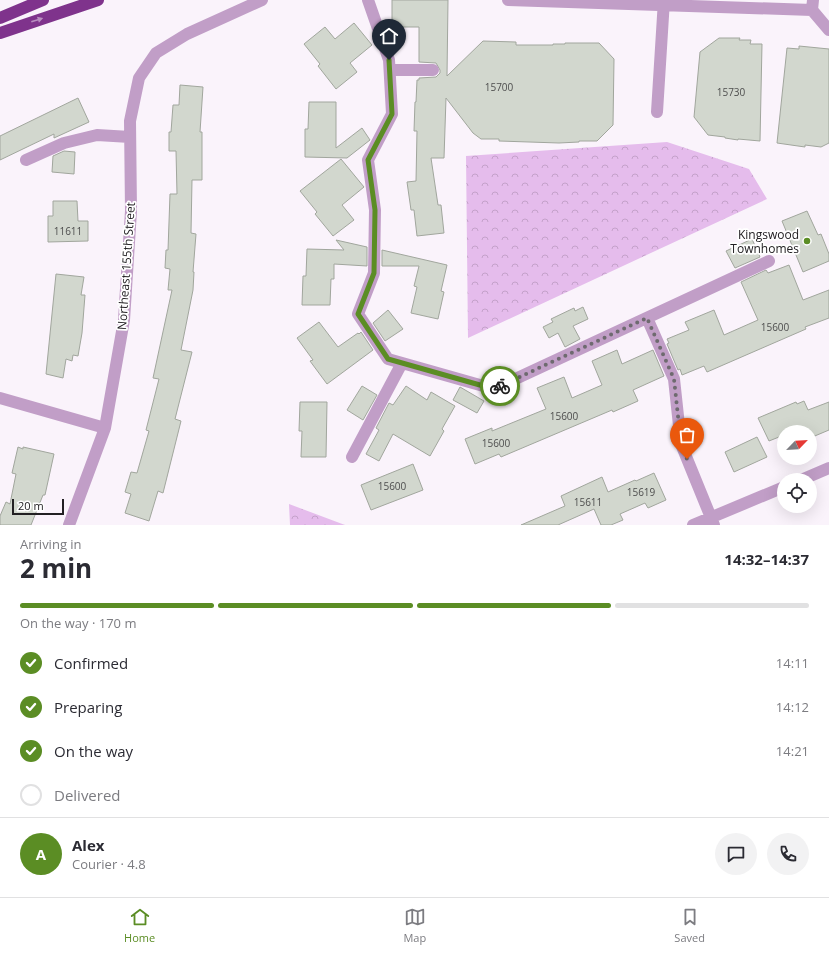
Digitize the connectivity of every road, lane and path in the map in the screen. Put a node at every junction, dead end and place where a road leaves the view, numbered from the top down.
1 (43, 0) edge
2 (98, 0) edge
3 (262, 0) edge
4 (368, 0) edge
5 (508, 0) edge
6 (664, 2) edge
7 (812, 5) edge
8 (0, 18) edge
9 (829, 30) edge
10 (0, 33) edge
11 (390, 70) junction
12 (433, 70) dead end
13 (657, 112) dead end
14 (130, 137) junction
15 (26, 160) dead end
16 (769, 261) dead end
17 (647, 318) junction
18 (402, 363) junction
19 (0, 398) edge
20 (105, 428) junction
21 (352, 458) dead end
22 (829, 468) edge
23 (817, 473) edge
24 (777, 490) edge
25 (712, 521) edge
26 (69, 525) edge
27 (694, 525) edge

1 - 8 highway
10 -> 2 highway
3 - 14 street, Northeast 155th Street
4 - 11 street
5 - 6 street
6 - 7 street
6 - 13 street
7 - 9 street
11 - 12 street
11 - 18 street
14 - 15 street
14 - 20 street, Northeast 155th Street
16 - 17 street
17 - 18 street
17 - 25 street
18 - 21 street
19 - 20 street
20 - 26 street, Northeast 155th Street
22 - 23 street
24 - 25 street
25 - 27 street

